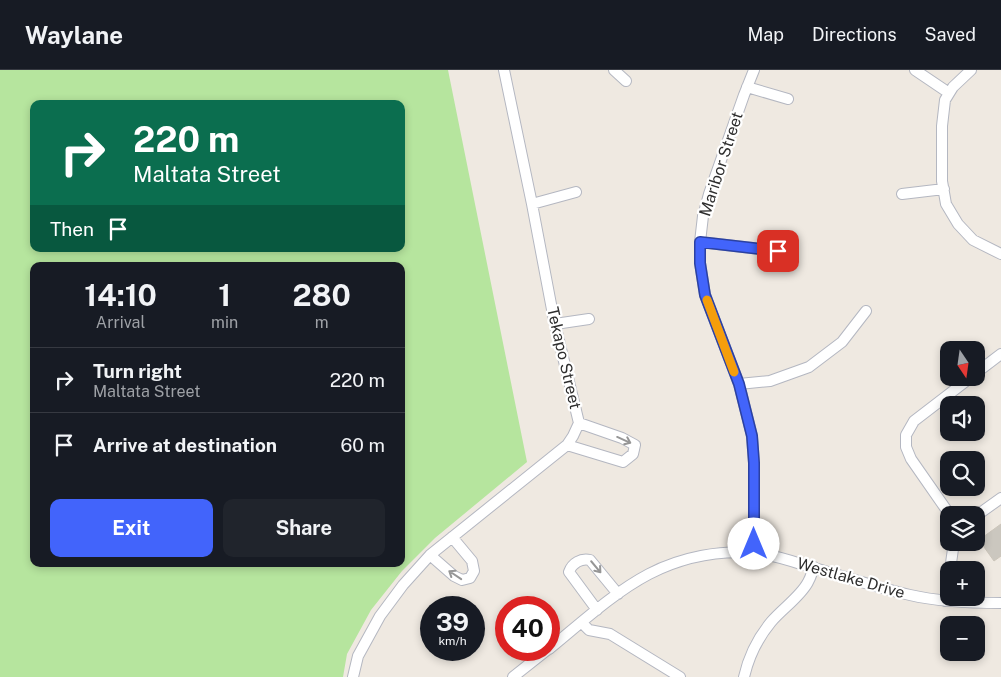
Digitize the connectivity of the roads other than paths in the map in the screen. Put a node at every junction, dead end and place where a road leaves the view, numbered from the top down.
1 (504, 70) edge
2 (614, 70) edge
3 (754, 70) edge
4 (915, 70) edge
5 (971, 70) edge
6 (626, 81) dead end
7 (747, 87) junction
8 (949, 93) junction
9 (788, 99) dead end
10 (944, 189) junction
11 (576, 192) dead end
12 (902, 194) dead end
13 (532, 204) junction
14 (700, 242) junction
15 (778, 251) dead end
16 (1001, 254) edge
17 (866, 311) dead end
18 (588, 319) dead end
19 (555, 324) junction
20 (1001, 354) edge
21 (985, 366) edge
22 (739, 384) junction
23 (960, 386) edge
24 (579, 423) junction
25 (567, 445) junction
26 (1001, 498) edge
27 (944, 506) edge
28 (985, 510) edge
29 (452, 537) junction
30 (754, 553) junction
31 (430, 554) junction
32 (814, 567) junction
33 (618, 594) junction
34 (940, 600) edge
35 (985, 602) edge
36 (1001, 603) edge
37 (597, 610) junction
38 (582, 623) junction
39 (560, 640) edge
40 (533, 661) edge
41 (353, 677) edge
42 (513, 677) edge
43 (680, 677) edge
44 (744, 677) edge

1 - 13 street, Tekapo Street
2 - 6 street
3 - 7 street, Maribor Street
4 - 8 street
5 - 8 street
7 - 9 street
7 - 14 street, Maribor Street
8 - 10 street
10 - 12 street
10 - 16 street
11 - 13 street
13 - 19 street, Tekapo Street
14 - 15 street
14 - 22 street, Maribor Street
17 - 22 street
18 - 19 street
19 - 24 street, Tekapo Street
20 - 21 street
22 - 30 street, Maribor Street
23 - 27 street
24 - 25 street, Tekapo Street
24 -> 25 street
25 - 29 street, Tekapo Street
26 - 28 street
29 - 31 street, Tekapo Street
29 -> 31 street
30 - 32 street, Westlake Drive
30 - 33 street, Westlake Drive
31 - 41 street, Tekapo Street
32 - 34 street, Westlake Drive
32 - 44 street
33 - 37 street, Westlake Drive
37 -> 33 street
35 - 36 street, Westlake Drive
37 - 38 street, Westlake Drive
38 - 39 street, Westlake Drive
38 - 43 street
40 - 42 street, Westlake Drive

